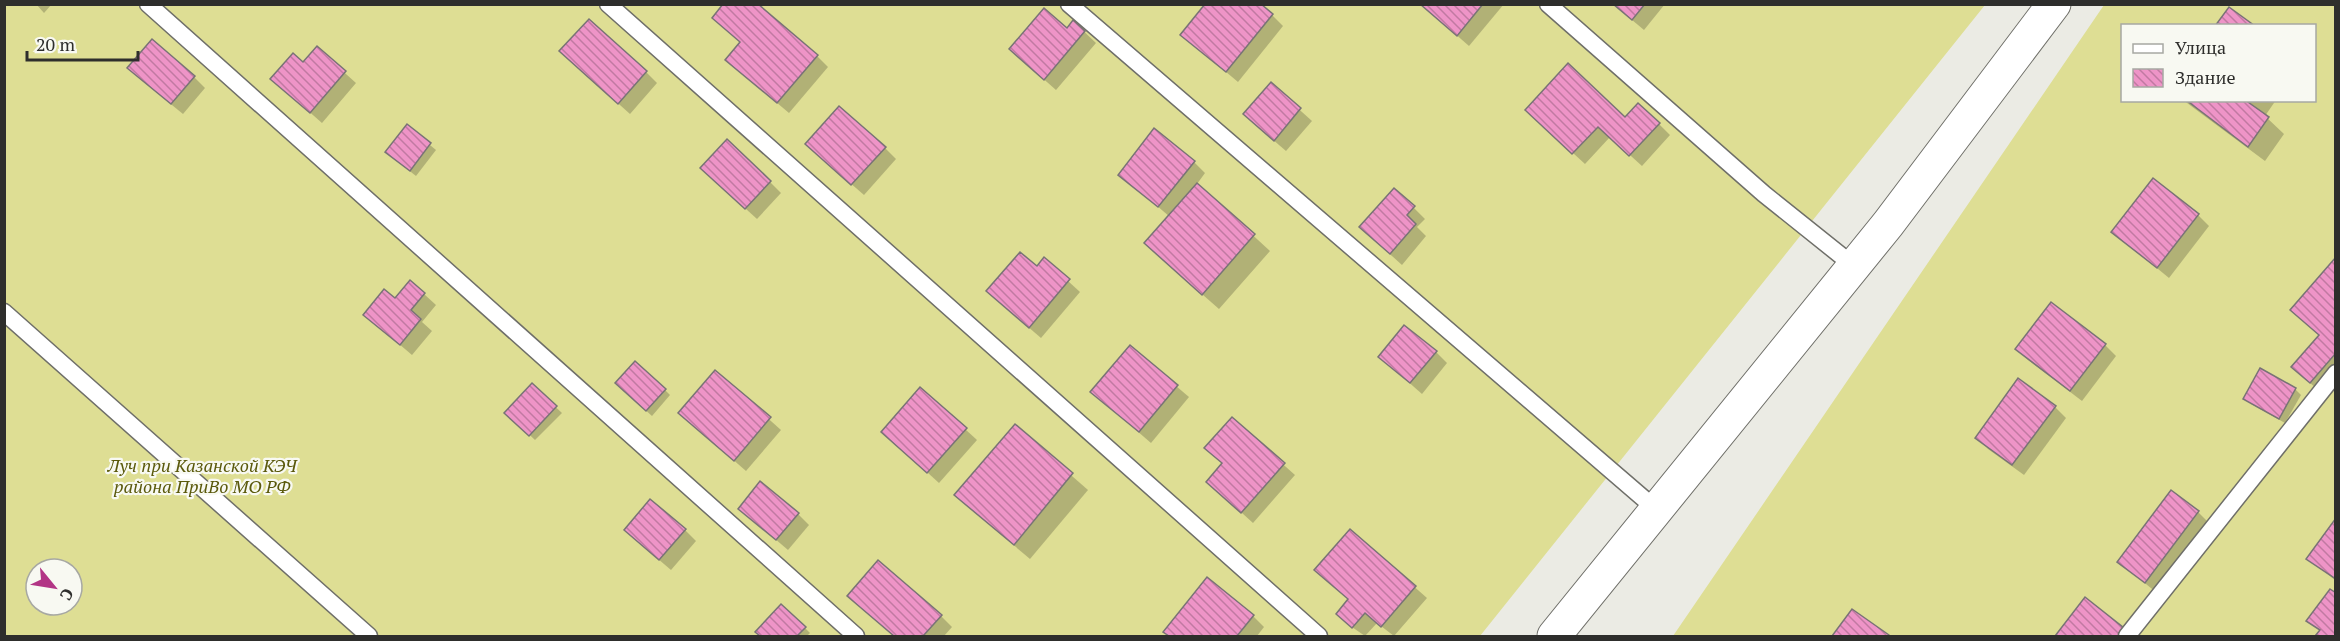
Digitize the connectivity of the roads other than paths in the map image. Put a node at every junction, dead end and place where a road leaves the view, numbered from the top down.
1 (148, 4) edge
2 (608, 4) edge
3 (1069, 4) edge
4 (1548, 4) edge
5 (2046, 7) edge
6 (1854, 266) junction
7 (4, 312) edge
8 (2336, 373) edge
9 (1657, 510) junction
10 (369, 636) edge
11 (856, 636) edge
12 (1319, 636) edge
13 (1554, 636) edge
14 (2127, 636) edge

1 - 11 lane
2 - 12 lane
3 - 9 lane
4 - 6 lane
5 - 6 street
6 - 9 street
7 - 10 lane
8 - 14 lane
9 - 13 street

